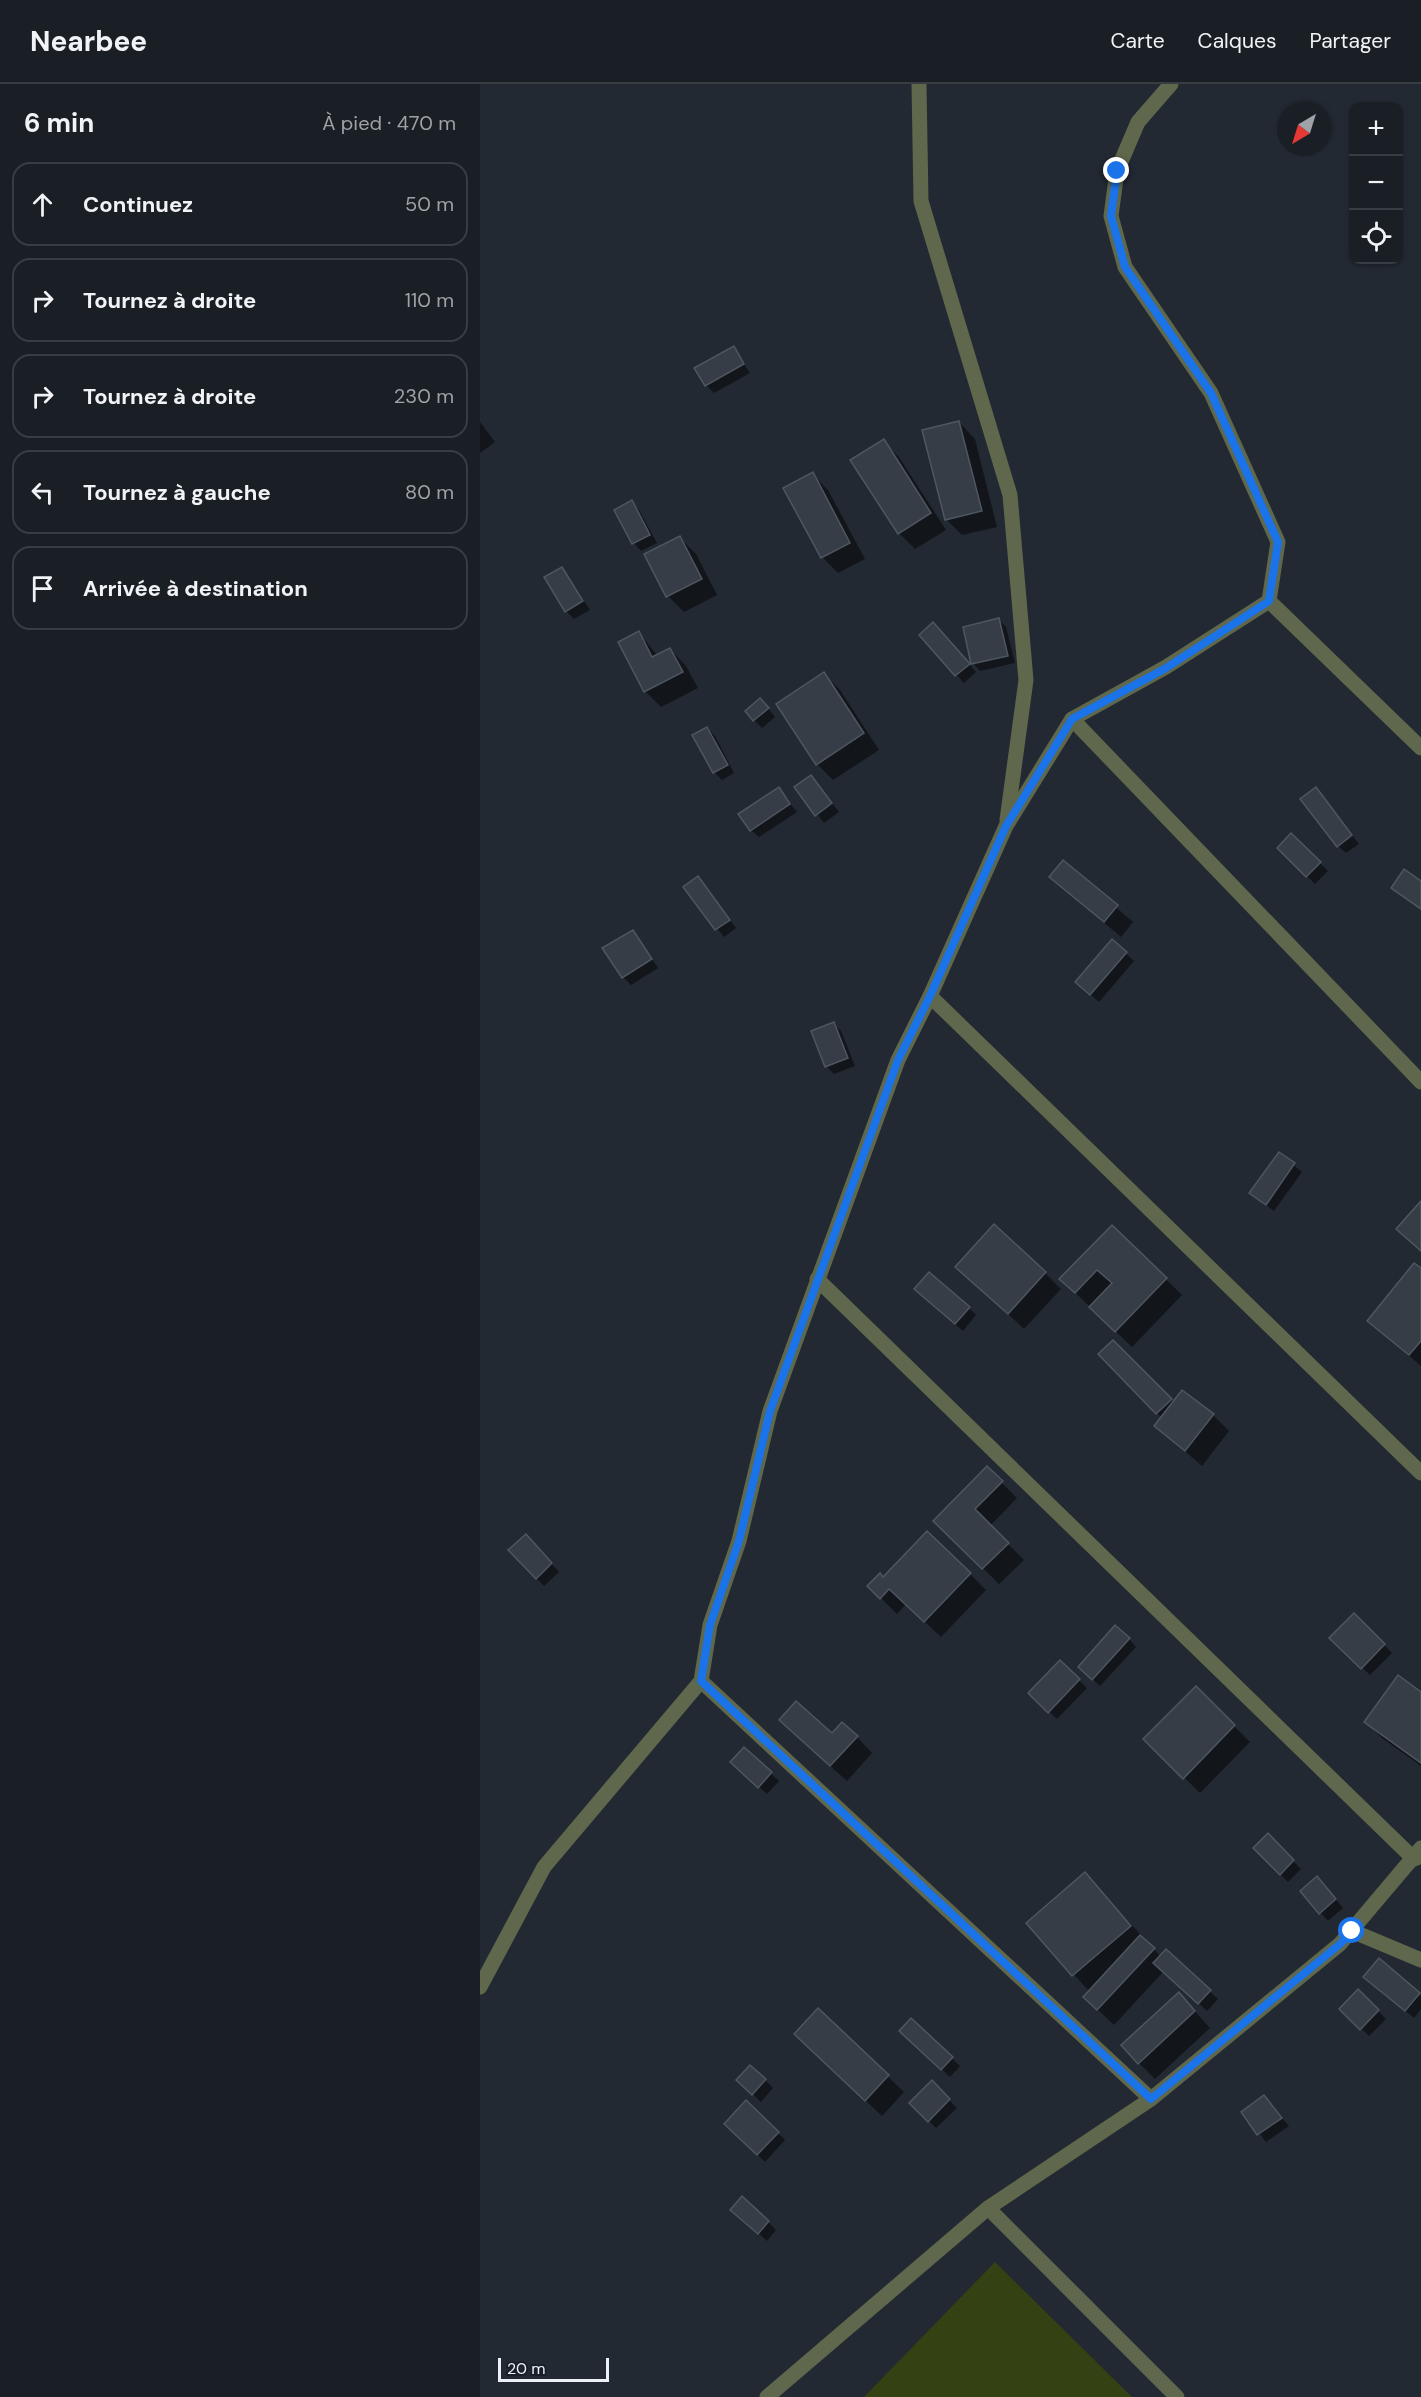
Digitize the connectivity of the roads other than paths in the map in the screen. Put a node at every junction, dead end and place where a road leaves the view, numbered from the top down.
1 (919, 84) edge
2 (1172, 84) edge
3 (1269, 601) junction
4 (1072, 719) junction
5 (1421, 748) edge
6 (1006, 826) junction
7 (930, 996) junction
8 (1421, 1082) edge
9 (817, 1279) junction
10 (1421, 1473) edge
11 (701, 1681) junction
12 (1419, 1854) edge
13 (1352, 1931) junction
14 (1421, 1960) edge
15 (480, 1987) edge
16 (1151, 2099) junction
17 (988, 2208) junction
18 (767, 2397) edge
19 (1177, 2397) edge

1 - 6 street
2 - 3 street
3 - 4 street
3 - 5 street
4 - 6 street
4 - 8 street
6 - 7 street
7 - 9 street
7 - 10 street
9 - 11 street
9 - 12 street
11 - 15 street
11 - 16 street
12 - 13 street
13 - 14 street
13 - 16 street
16 - 17 street
17 - 18 street
17 - 19 street

